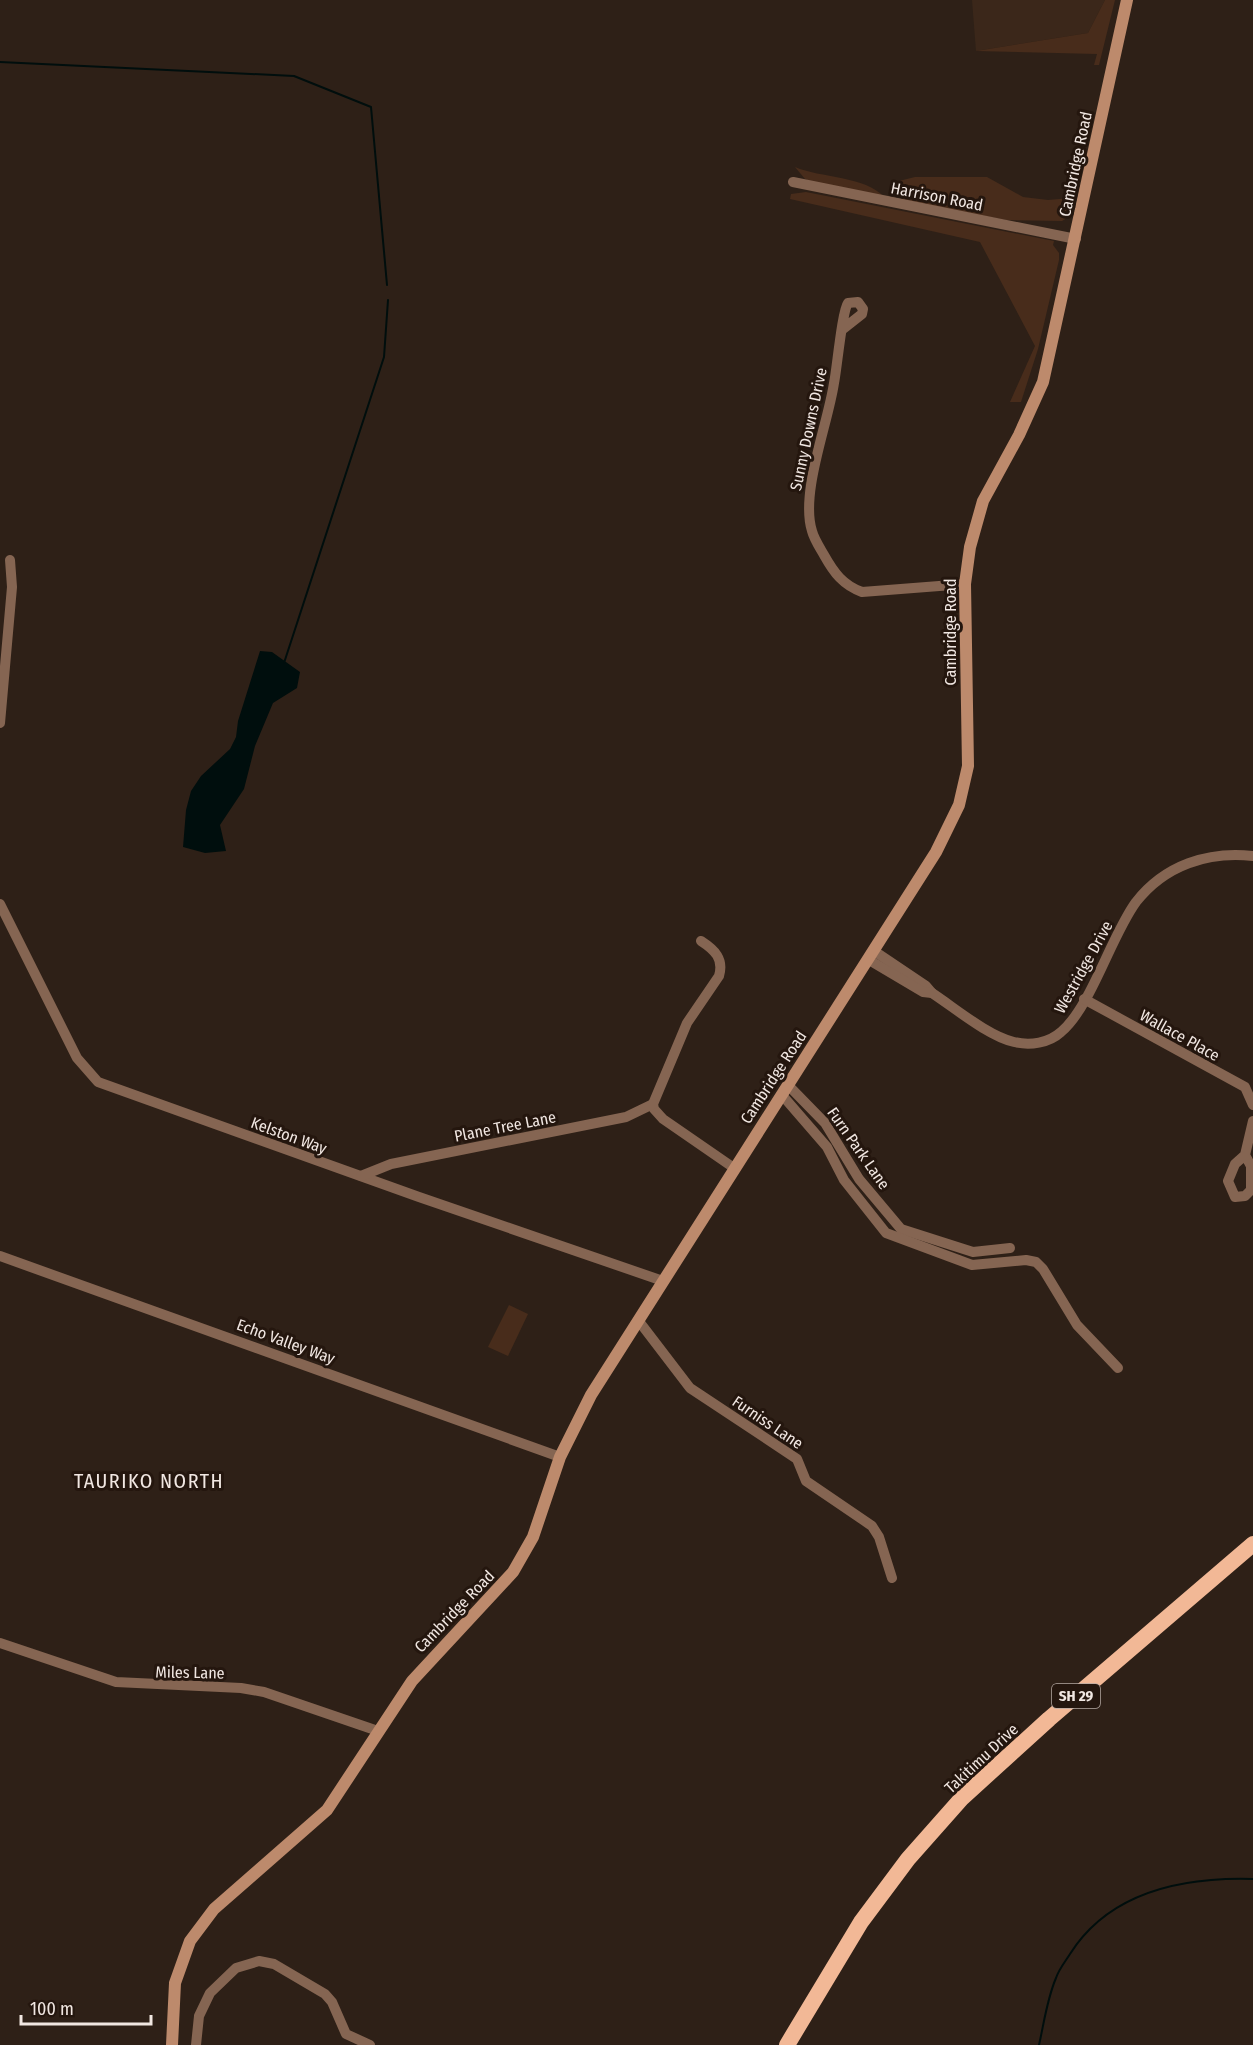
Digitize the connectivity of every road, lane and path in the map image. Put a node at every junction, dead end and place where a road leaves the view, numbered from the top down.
1 (1127, 0) edge
2 (793, 183) dead end
3 (1076, 239) junction
4 (843, 329) dead end
5 (10, 561) dead end
6 (965, 584) junction
7 (0, 723) edge
8 (1253, 856) edge
9 (0, 904) edge
10 (701, 941) dead end
11 (872, 956) junction
12 (1084, 999) junction
13 (784, 1089) junction
14 (653, 1104) junction
15 (1253, 1105) edge
16 (1253, 1121) edge
17 (1245, 1155) dead end
18 (734, 1168) junction
19 (361, 1176) junction
20 (1010, 1248) dead end
21 (0, 1256) edge
22 (663, 1281) junction
23 (638, 1320) junction
24 (1118, 1368) dead end
25 (560, 1457) junction
26 (1253, 1544) edge
27 (892, 1578) dead end
28 (0, 1643) edge
29 (378, 1731) junction
30 (172, 2045) edge
31 (196, 2045) edge
32 (370, 2045) edge
33 (787, 2045) edge

1 - 3 main road, Cambridge Road
2 - 3 street, Harrison Road
3 - 6 main road, Cambridge Road
4 - 6 street, Sunny Downs Drive
5 - 7 street
6 - 11 main road, Cambridge Road
8 - 12 street, Westridge Drive
9 - 19 street, Kelston Way
10 - 14 street
11 - 12 street, Westridge Drive
11 - 13 main road, Cambridge Road
12 - 15 street, Wallace Place
13 - 18 main road, Cambridge Road
13 - 20 street, Furn Park Lane
13 - 24 street
14 - 18 street
14 - 19 street, Plane Tree Lane
16 - 17 street
18 - 22 main road, Cambridge Road
19 - 22 street, Kelston Way
21 - 25 street, Echo Valley Way
22 - 23 main road, Cambridge Road
23 - 25 main road, Cambridge Road
23 - 27 street, Furniss Lane
25 - 29 main road, Cambridge Road
26 - 33 highway, Takitimu Drive / SH 29
28 - 29 street, Miles Lane
29 - 30 main road, Cambridge Road
31 - 32 street

